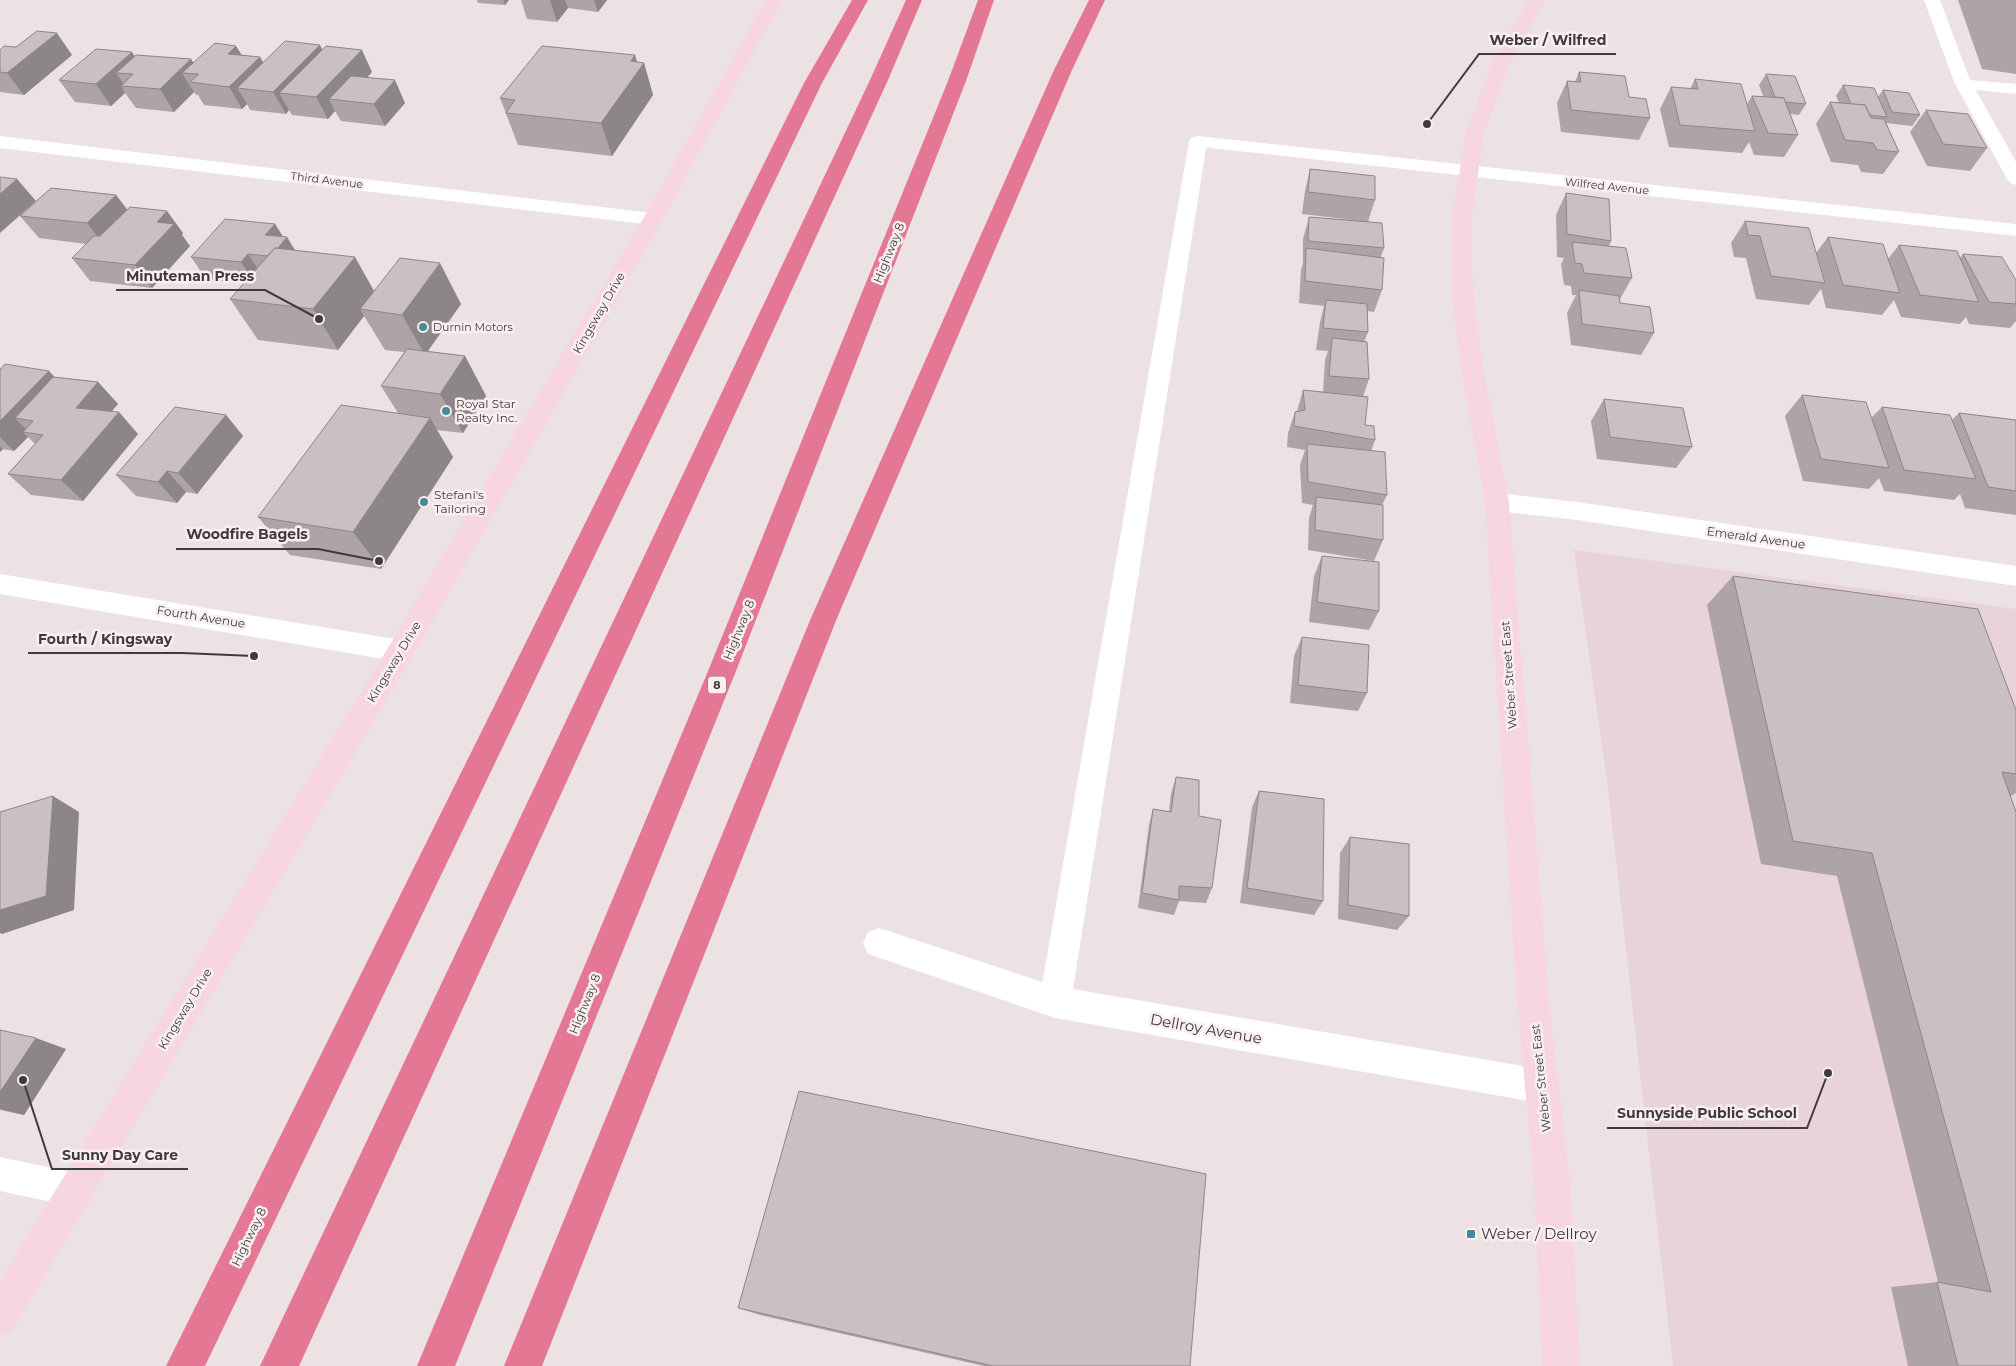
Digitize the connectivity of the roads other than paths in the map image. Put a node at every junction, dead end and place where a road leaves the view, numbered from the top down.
1 (774, 0) edge
2 (860, 0) edge
3 (914, 0) edge
4 (986, 0) edge
5 (1097, 0) edge
6 (1537, 0) edge
7 (1932, 0) edge
8 (836, 9) dead end
9 (813, 83) junction
10 (1963, 84) junction
11 (2016, 90) edge
12 (0, 142) edge
13 (1198, 142) joint
14 (1469, 171) junction
15 (2016, 179) edge
16 (654, 219) junction
17 (2016, 230) edge
18 (1496, 502) junction
19 (2016, 576) edge
20 (0, 584) edge
21 (401, 651) junction
22 (879, 943) dead end
23 (1056, 1002) junction
24 (1541, 1086) junction
25 (0, 1174) edge
26 (75, 1190) junction
27 (0, 1316) edge
28 (185, 1366) edge
29 (279, 1366) edge
30 (436, 1366) edge
31 (523, 1366) edge
32 (1562, 1366) edge

1 - 16 main road, Kingsway Drive
2 - 9 highway
3 - 29 highway
4 - 30 highway, Highway 8 / 8
5 - 31 highway
6 - 14 main road, Weber Street East
7 - 10 lane
8 - 9 highway
9 - 28 highway, Highway 8
10 - 11 lane
10 - 15 lane
12 - 16 street, Third Avenue
13 - 14 street, Wilfred Avenue
13 - 23 lane
14 - 17 street, Wilfred Avenue
14 - 18 main road, Weber Street East
16 - 21 main road, Kingsway Drive
18 - 19 street, Emerald Avenue
18 - 24 main road, Weber Street East
20 - 21 street, Fourth Avenue
21 - 26 main road, Kingsway Drive
22 - 23 street, Dellroy Avenue
23 - 24 street, Dellroy Avenue
24 - 32 main road, Weber Street East
25 - 26 lane
26 - 27 main road, Kingsway Drive

